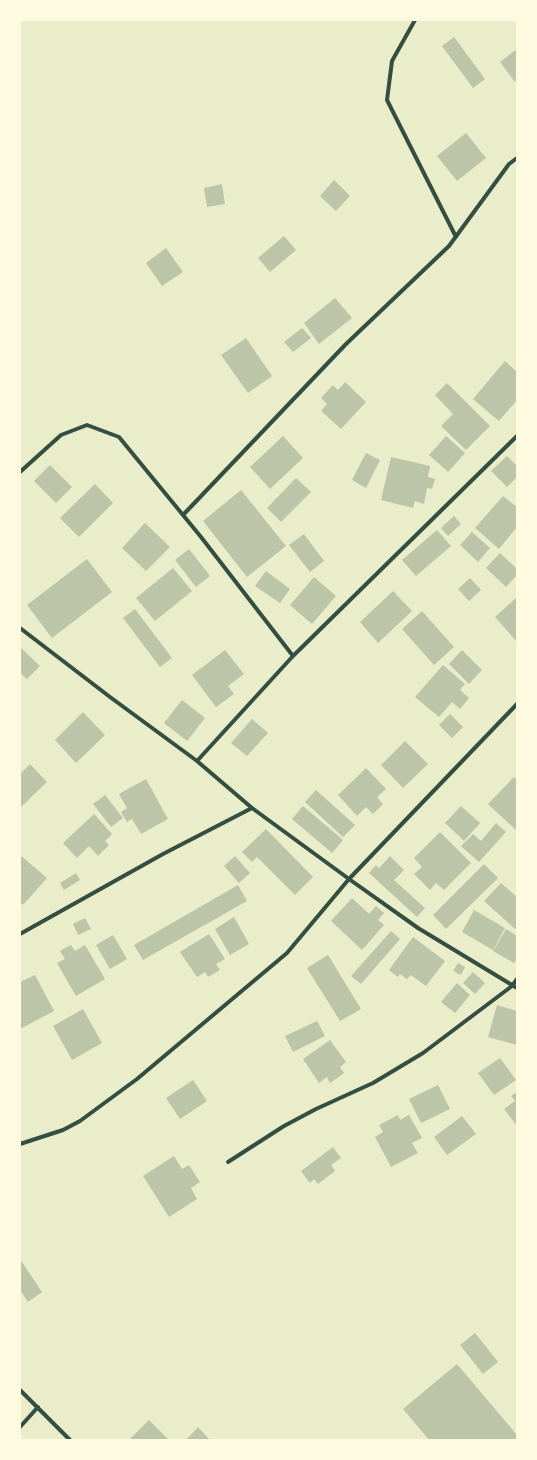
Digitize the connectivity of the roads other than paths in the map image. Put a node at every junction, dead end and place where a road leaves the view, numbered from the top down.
1 (415, 20) edge
2 (517, 158) edge
3 (456, 237) junction
4 (517, 436) edge
5 (20, 472) edge
6 (183, 515) junction
7 (20, 628) edge
8 (293, 656) junction
9 (517, 704) edge
10 (197, 761) junction
11 (252, 808) junction
12 (349, 879) junction
13 (20, 934) edge
14 (517, 979) edge
15 (512, 986) junction
16 (517, 988) edge
17 (20, 1144) edge
18 (228, 1162) dead end
19 (20, 1390) edge
20 (38, 1407) junction
21 (20, 1426) edge
22 (70, 1440) edge

1 - 3 street
2 - 3 street
3 - 6 street
4 - 8 street
5 - 6 street
6 - 8 street
7 - 10 street
8 - 10 street
9 - 12 street
10 - 11 street
11 - 12 street
11 - 13 street
12 - 15 street
12 - 17 street
14 - 15 street
15 - 16 street
15 - 18 street
19 - 20 street
20 - 21 street
20 - 22 street

